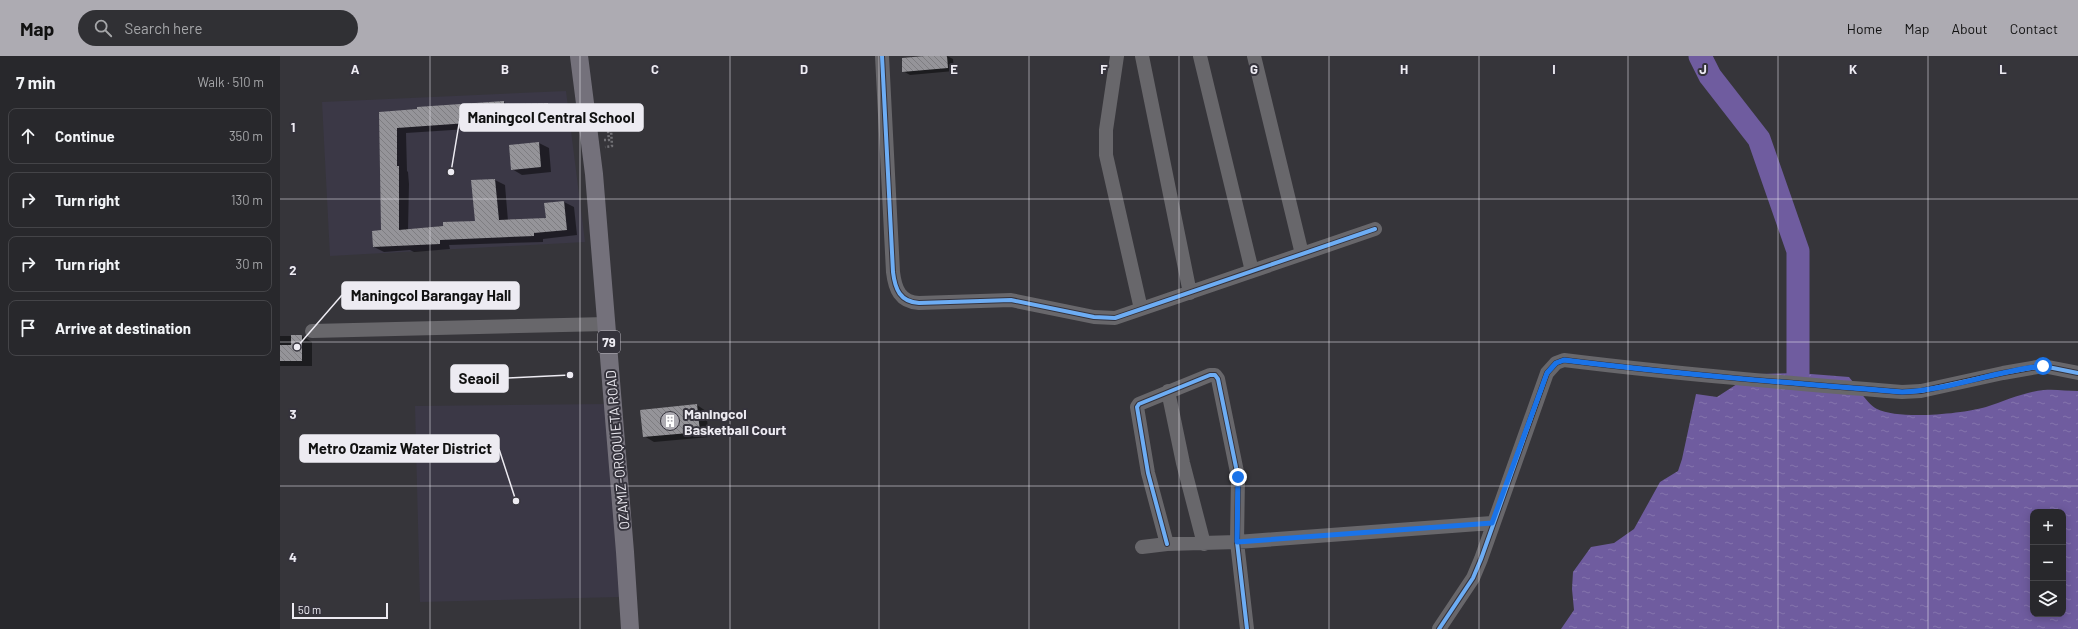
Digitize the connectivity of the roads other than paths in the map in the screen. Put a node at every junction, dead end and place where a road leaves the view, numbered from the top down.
1 (579, 56) edge
2 (882, 56) edge
3 (1117, 56) edge
4 (1142, 56) edge
5 (1200, 56) edge
6 (1254, 56) edge
7 (1375, 229) dead end
8 (1302, 254) junction
9 (1252, 271) junction
10 (1190, 292) junction
11 (1141, 309) junction
12 (607, 324) junction
13 (312, 331) dead end
14 (2078, 373) edge
15 (1168, 392) junction
16 (1492, 523) junction
17 (1237, 542) junction
18 (1167, 544) junction
19 (1204, 544) junction
20 (1142, 547) dead end
21 (630, 629) edge
22 (1247, 629) edge
23 (1439, 629) edge

1 - 12 main road, OZAMIZ-OROQUIETA ROAD / 79
2 - 11 street
3 - 11 street
4 - 10 street
5 - 9 street
6 - 8 street
7 - 8 street
8 - 9 street
9 - 10 street
10 - 11 street
12 - 13 street
12 - 21 main road, OZAMIZ-OROQUIETA ROAD / 79
14 - 16 street
15 - 17 street
15 - 18 street
15 - 19 street
16 - 17 street
16 - 23 street
17 - 19 street
17 - 22 street
18 - 19 street
18 - 20 street

